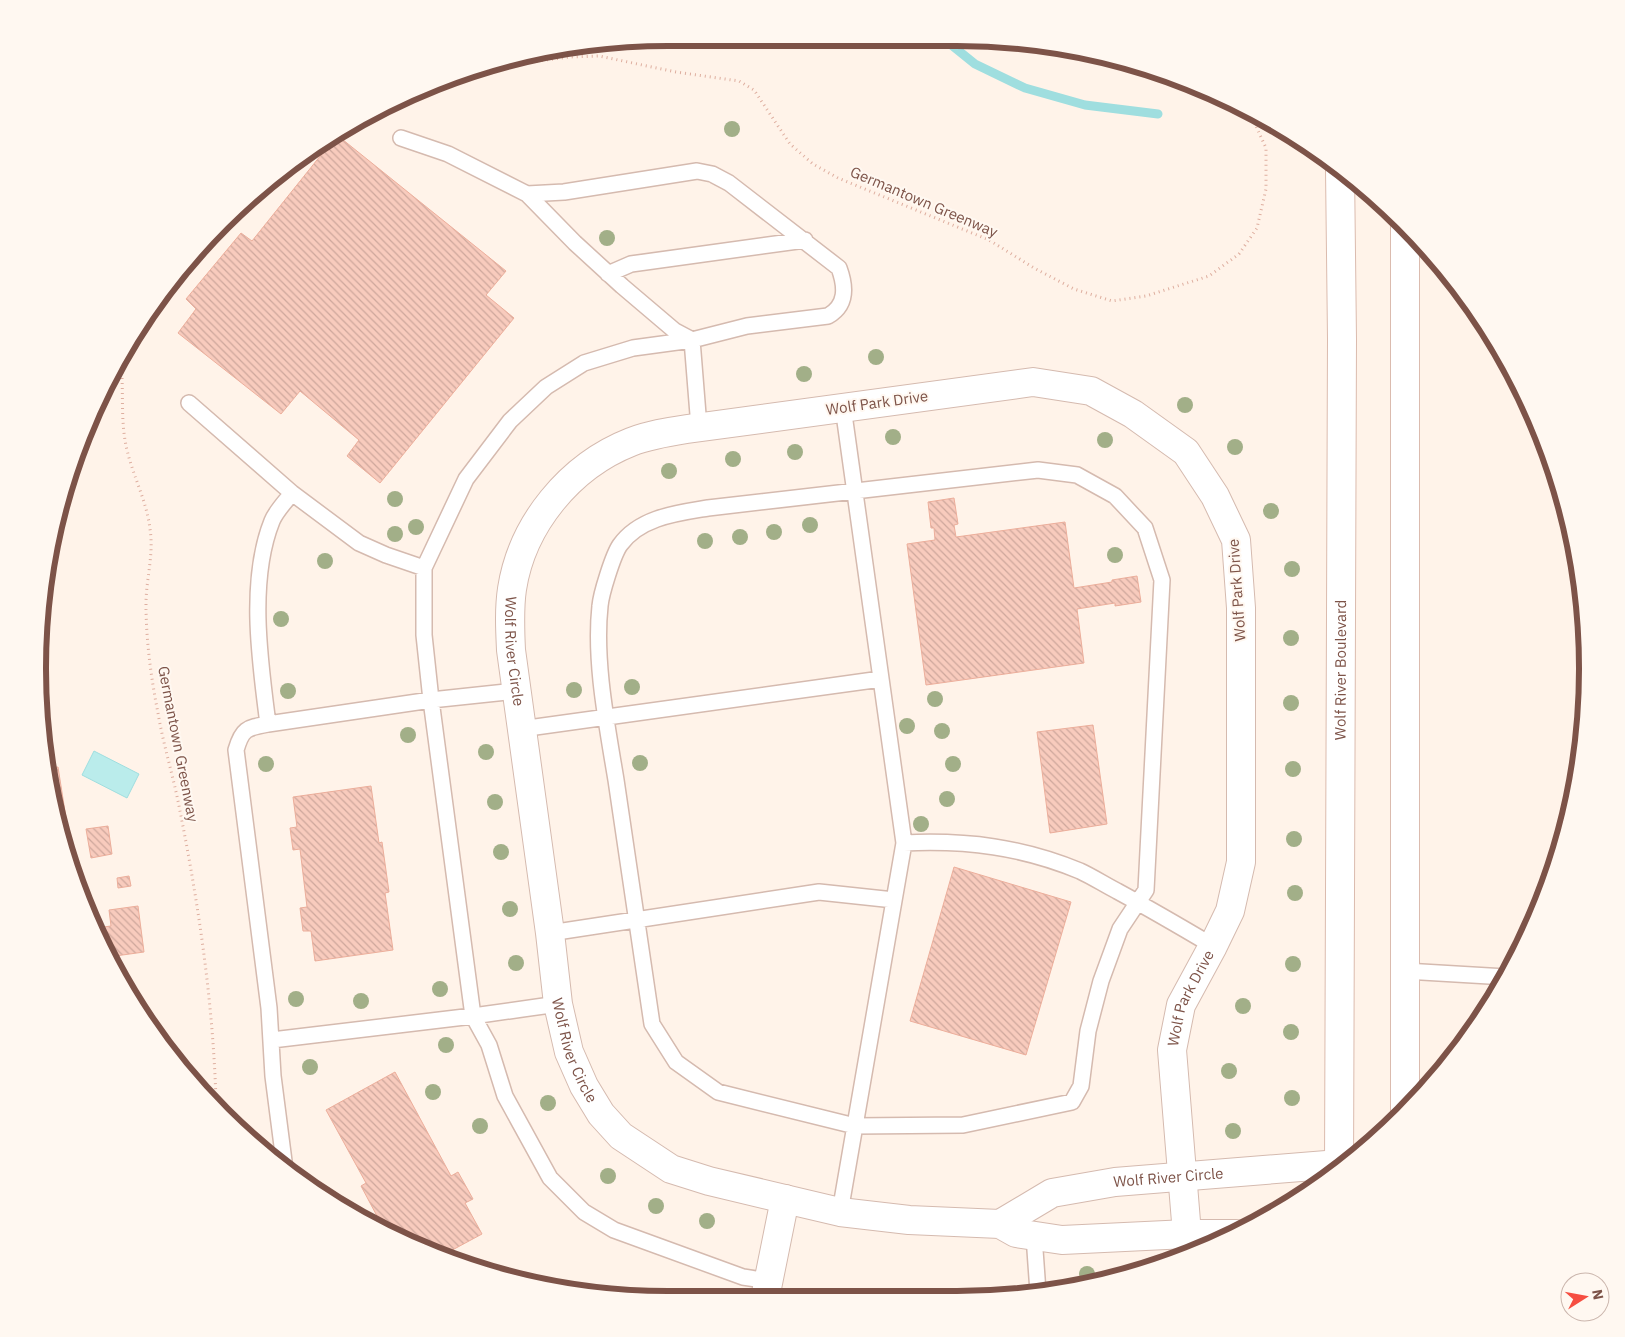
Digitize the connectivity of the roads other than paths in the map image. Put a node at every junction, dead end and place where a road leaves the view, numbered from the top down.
1 (401, 138) dead end
2 (1340, 179) edge
3 (527, 194) junction
4 (1404, 237) edge
5 (805, 240) junction
6 (608, 274) junction
7 (692, 340) junction
8 (189, 403) dead end
9 (843, 407) junction
10 (699, 427) junction
11 (292, 492) junction
12 (855, 492) junction
13 (518, 562) joint
14 (424, 568) junction
15 (881, 679) junction
16 (516, 691) junction
17 (431, 700) junction
18 (606, 718) junction
19 (268, 724) junction
20 (521, 729) junction
21 (904, 843) junction
22 (894, 900) junction
23 (1138, 902) junction
24 (637, 920) junction
25 (550, 933) junction
26 (1214, 946) junction
27 (1405, 971) junction
28 (1496, 977) edge
29 (558, 1004) junction
30 (473, 1016) junction
31 (272, 1040) junction
32 (1405, 1099) edge
33 (855, 1126) junction
34 (283, 1157) edge
35 (1340, 1158) edge
36 (1327, 1168) edge
37 (1183, 1177) junction
38 (785, 1199) junction
39 (840, 1212) junction
40 (1000, 1224) junction
41 (1186, 1234) junction
42 (1216, 1234) edge
43 (1034, 1236) junction
44 (1038, 1285) edge
45 (767, 1290) edge

1 - 3 lane
2 - 35 street, Wolf River Boulevard
3 - 5 lane
3 - 6 lane
4 - 27 street
5 - 6 lane
5 - 7 lane
6 - 7 lane
7 - 10 lane
7 - 14 lane
8 - 11 lane
9 - 10 street, Wolf Park Drive
9 - 12 lane
9 - 26 street, Wolf Park Drive
10 - 13 street, Wolf Park Drive
11 - 14 lane
11 - 19 lane
12 - 15 lane
12 - 18 lane
12 - 23 lane
13 - 16 street, Wolf River Circle
14 - 17 lane
15 - 18 lane
15 - 21 lane
16 - 17 lane
16 - 20 street, Wolf River Circle
17 - 19 lane
17 - 30 lane
18 - 20 lane
18 - 24 lane
19 - 31 lane
20 - 25 street, Wolf River Circle
21 - 22 lane
21 - 23 lane
22 - 24 lane
22 - 33 lane
23 - 26 lane
23 - 33 lane
24 - 25 lane
24 - 33 lane
25 - 29 street, Wolf River Circle
26 - 37 street, Wolf Park Drive
27 - 28 lane
27 - 32 street
29 - 30 lane
29 - 38 street, Wolf River Circle
30 - 31 lane
30 - 45 lane
31 - 34 lane
33 - 39 lane
36 - 37 street, Wolf River Circle
37 - 40 street, Wolf River Circle
37 - 41 street, Wolf Park Drive
38 - 39 street, Wolf River Circle
38 - 45 street
39 - 40 street, Wolf River Circle
40 - 43 street, Wolf River Circle
41 - 42 street, Wolf River Circle
41 - 43 street, Wolf River Circle
43 - 44 lane

